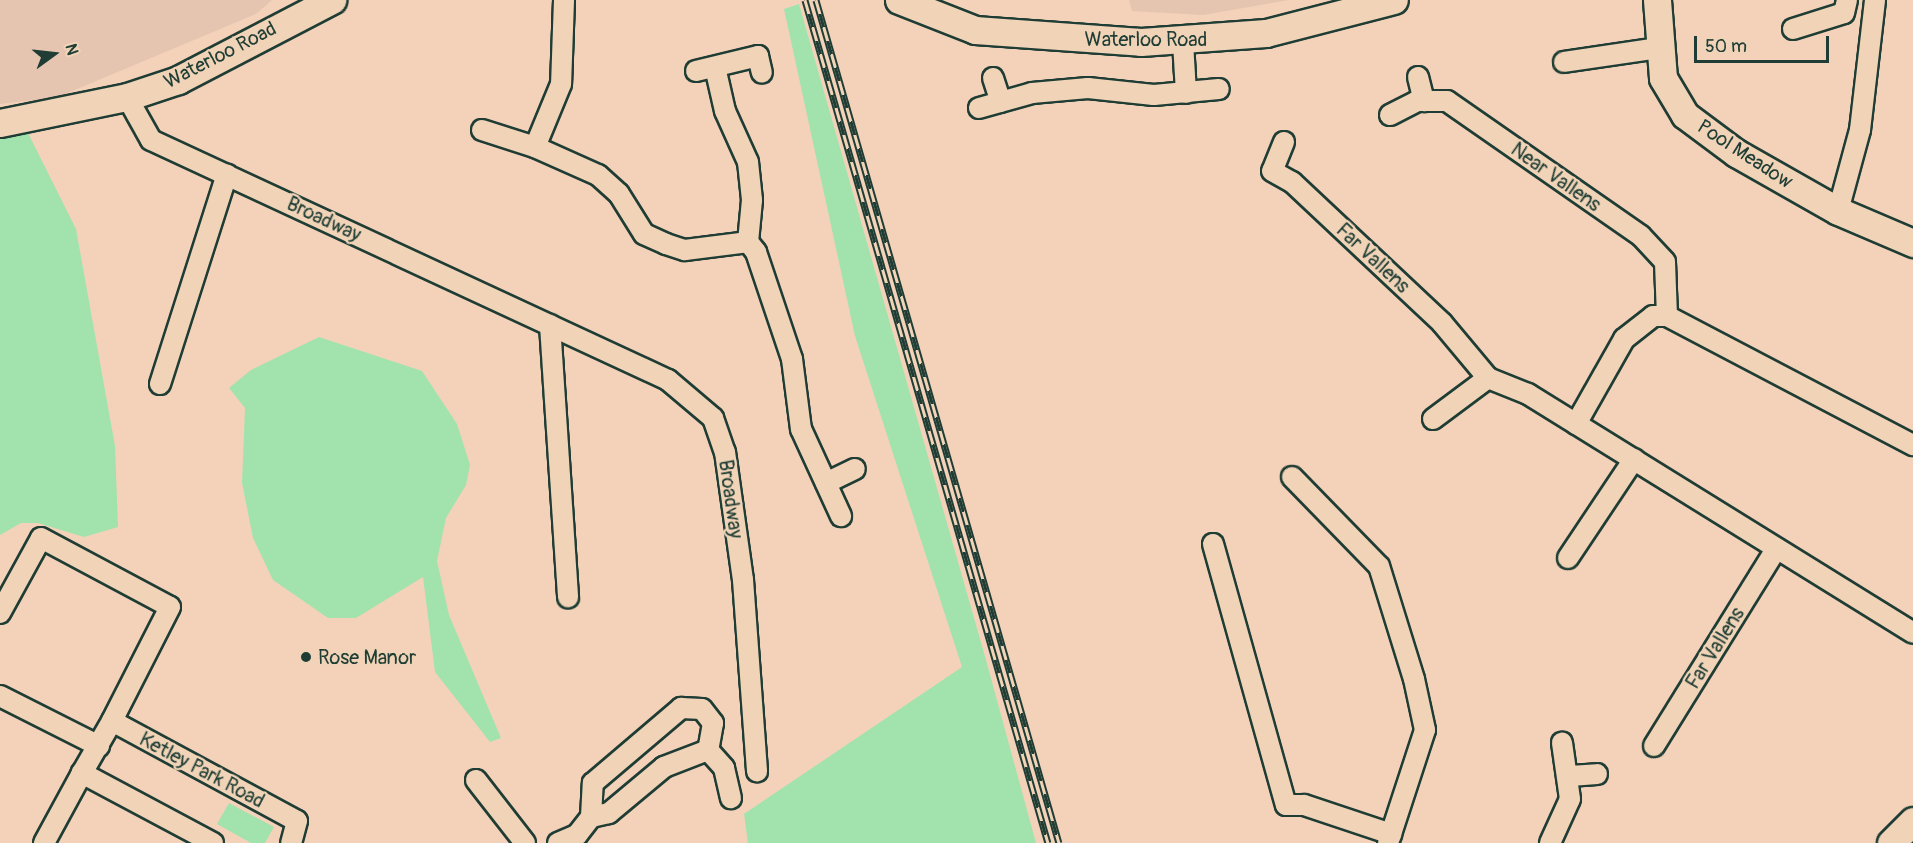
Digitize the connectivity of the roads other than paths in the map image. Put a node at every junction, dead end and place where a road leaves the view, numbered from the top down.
1 (332, 0) edge
2 (564, 0) edge
3 (899, 0) edge
4 (1394, 0) edge
5 (1657, 0) edge
6 (1847, 0) edge
7 (1875, 0) edge
8 (1793, 29) dead end
9 (1183, 42) junction
10 (1659, 48) junction
11 (1564, 62) dead end
12 (715, 67) junction
13 (696, 71) dead end
14 (762, 73) dead end
15 (1418, 77) dead end
16 (993, 78) dead end
17 (1219, 89) dead end
18 (1186, 93) junction
19 (126, 97) junction
20 (1424, 101) junction
21 (1001, 102) junction
22 (979, 108) dead end
23 (1390, 115) dead end
24 (0, 123) edge
25 (482, 130) dead end
26 (1284, 142) dead end
27 (534, 147) junction
28 (227, 174) junction
29 (1838, 212) junction
30 (748, 242) junction
31 (1913, 243) edge
32 (1667, 316) junction
33 (550, 325) junction
34 (1488, 378) junction
35 (160, 384) dead end
36 (1433, 419) dead end
37 (1576, 424) junction
38 (1913, 446) edge
39 (1634, 459) junction
40 (855, 469) dead end
41 (1292, 477) dead end
42 (826, 483) junction
43 (842, 516) dead end
44 (1213, 544) dead end
45 (1776, 549) junction
46 (1568, 558) dead end
47 (568, 597) dead end
48 (0, 614) edge
49 (1913, 633) edge
50 (0, 696) edge
51 (112, 721) junction
52 (1562, 743) dead end
53 (99, 747) junction
54 (1654, 747) dead end
55 (708, 750) junction
56 (757, 771) dead end
57 (82, 774) junction
58 (1597, 774) dead end
59 (1570, 776) junction
60 (476, 780) dead end
61 (730, 798) dead end
62 (591, 817) junction
63 (1913, 821) edge
64 (1389, 839) edge
65 (44, 843) edge
66 (213, 843) edge
67 (291, 843) edge
68 (525, 843) edge
69 (558, 843) edge
70 (1550, 843) edge
71 (1891, 843) edge

1 - 19 street, Waterloo Road
2 - 27 street
3 - 9 street, Waterloo Road
4 - 9 street, Waterloo Road
5 - 10 street, Pool Meadow
6 - 8 street
7 - 29 street
9 - 18 street
10 - 11 street
10 - 29 street, Pool Meadow
12 - 13 street
12 - 14 street
12 - 30 street
15 - 20 street
16 - 21 street
17 - 18 street
18 - 21 street
19 - 24 street, Waterloo Road
19 - 28 street, Broadway
20 - 23 street, Near Vallens
20 - 32 street, Near Vallens
21 - 22 street
25 - 27 street
26 - 34 street, Far Vallens
27 - 30 street
28 - 33 street, Broadway
28 - 35 street
29 - 31 street, Pool Meadow
30 - 42 street
32 - 37 street
32 - 38 street
33 - 47 street
33 - 56 street, Broadway
34 - 36 street
34 - 37 street, Far Vallens
37 - 39 street, Far Vallens
39 - 45 street, Far Vallens
39 - 46 street
40 - 42 street
41 - 64 street
42 - 43 street
44 - 64 street
45 - 49 street, Far Vallens
45 - 54 street, Far Vallens
48 - 51 street
50 - 53 street
51 - 53 street
51 - 67 street, Ketley Park Road
52 - 59 street
53 - 57 street
55 - 61 street
55 - 62 street
55 - 62 street
57 - 65 street
57 - 66 street
58 - 59 street
59 - 70 street
60 - 68 street
62 - 69 street
63 - 71 street

